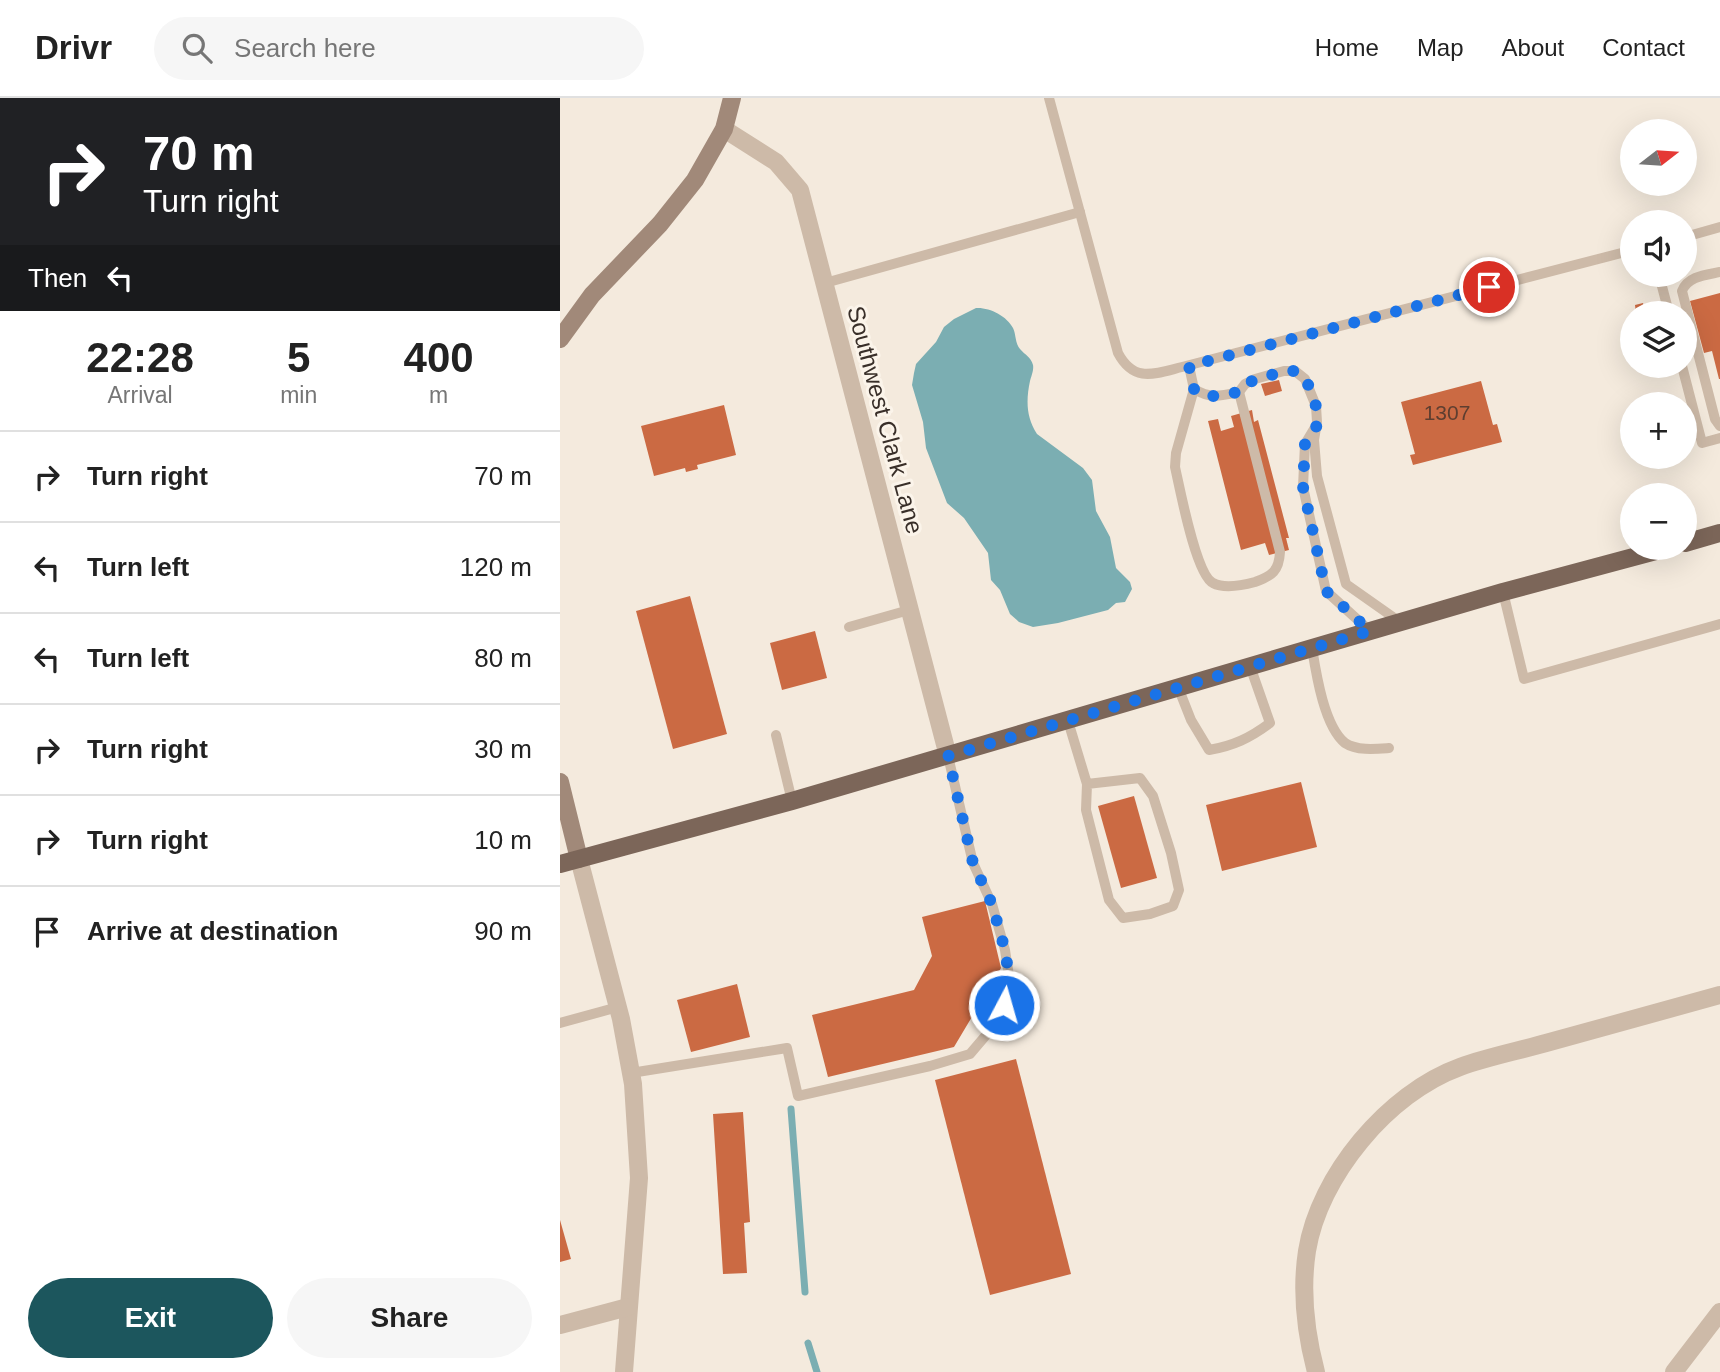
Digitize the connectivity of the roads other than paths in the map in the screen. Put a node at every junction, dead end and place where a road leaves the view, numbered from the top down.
1 (732, 98) edge
2 (1049, 98) edge
3 (724, 130) junction
4 (1080, 212) junction
5 (1720, 228) edge
6 (1697, 234) edge
7 (1620, 253) edge
8 (1720, 272) edge
9 (825, 283) junction
10 (560, 340) edge
11 (1189, 366) junction
12 (1685, 378) edge
13 (1194, 389) junction
14 (1239, 392) junction
15 (1720, 426) edge
16 (1316, 428) junction
17 (1720, 438) edge
18 (1720, 533) edge
19 (1697, 540) edge
20 (1622, 560) edge
21 (1503, 592) junction
22 (909, 610) junction
23 (1400, 623) junction
24 (1720, 624) edge
25 (849, 627) dead end
26 (1370, 631) junction
27 (1312, 648) junction
28 (1250, 666) junction
29 (1178, 687) junction
30 (1068, 721) junction
31 (776, 735) dead end
32 (1389, 748) dead end
33 (948, 756) junction
34 (560, 782) edge
35 (1087, 784) junction
36 (792, 801) junction
37 (579, 859) junction
38 (560, 864) edge
39 (1720, 995) edge
40 (618, 1007) junction
41 (560, 1023) edge
42 (631, 1073) junction
43 (628, 1307) junction
44 (1720, 1312) edge
45 (560, 1325) edge
46 (624, 1372) edge
47 (1316, 1372) edge
48 (1674, 1372) edge

1 - 3 street
2 - 4 lane
3 - 9 street, Southwest Clark Lane
3 - 10 street
4 - 9 lane
4 - 11 lane
5 - 6 lane
7 - 11 lane
8 - 15 lane
9 - 22 street, Southwest Clark Lane
11 - 13 lane
12 - 17 lane
13 - 14 lane
13 - 14 lane
14 - 16 lane
16 - 23 lane
16 - 26 lane
18 - 19 main road
20 - 21 main road
21 - 23 main road
21 - 24 lane
22 - 25 lane
22 - 33 street, Southwest Clark Lane
23 - 26 main road
26 - 27 main road
27 - 28 main road
27 - 32 lane
28 - 29 main road
28 - 29 lane
29 - 30 main road
30 - 33 main road
30 - 35 lane
31 - 36 lane
33 - 36 main road
33 - 42 lane
34 - 37 street
35 - 35 lane
36 - 37 main road
37 - 38 main road
37 - 40 street
39 - 47 street
40 - 41 lane
40 - 42 street
42 - 43 street
43 - 45 street
43 - 46 street
44 - 48 street

